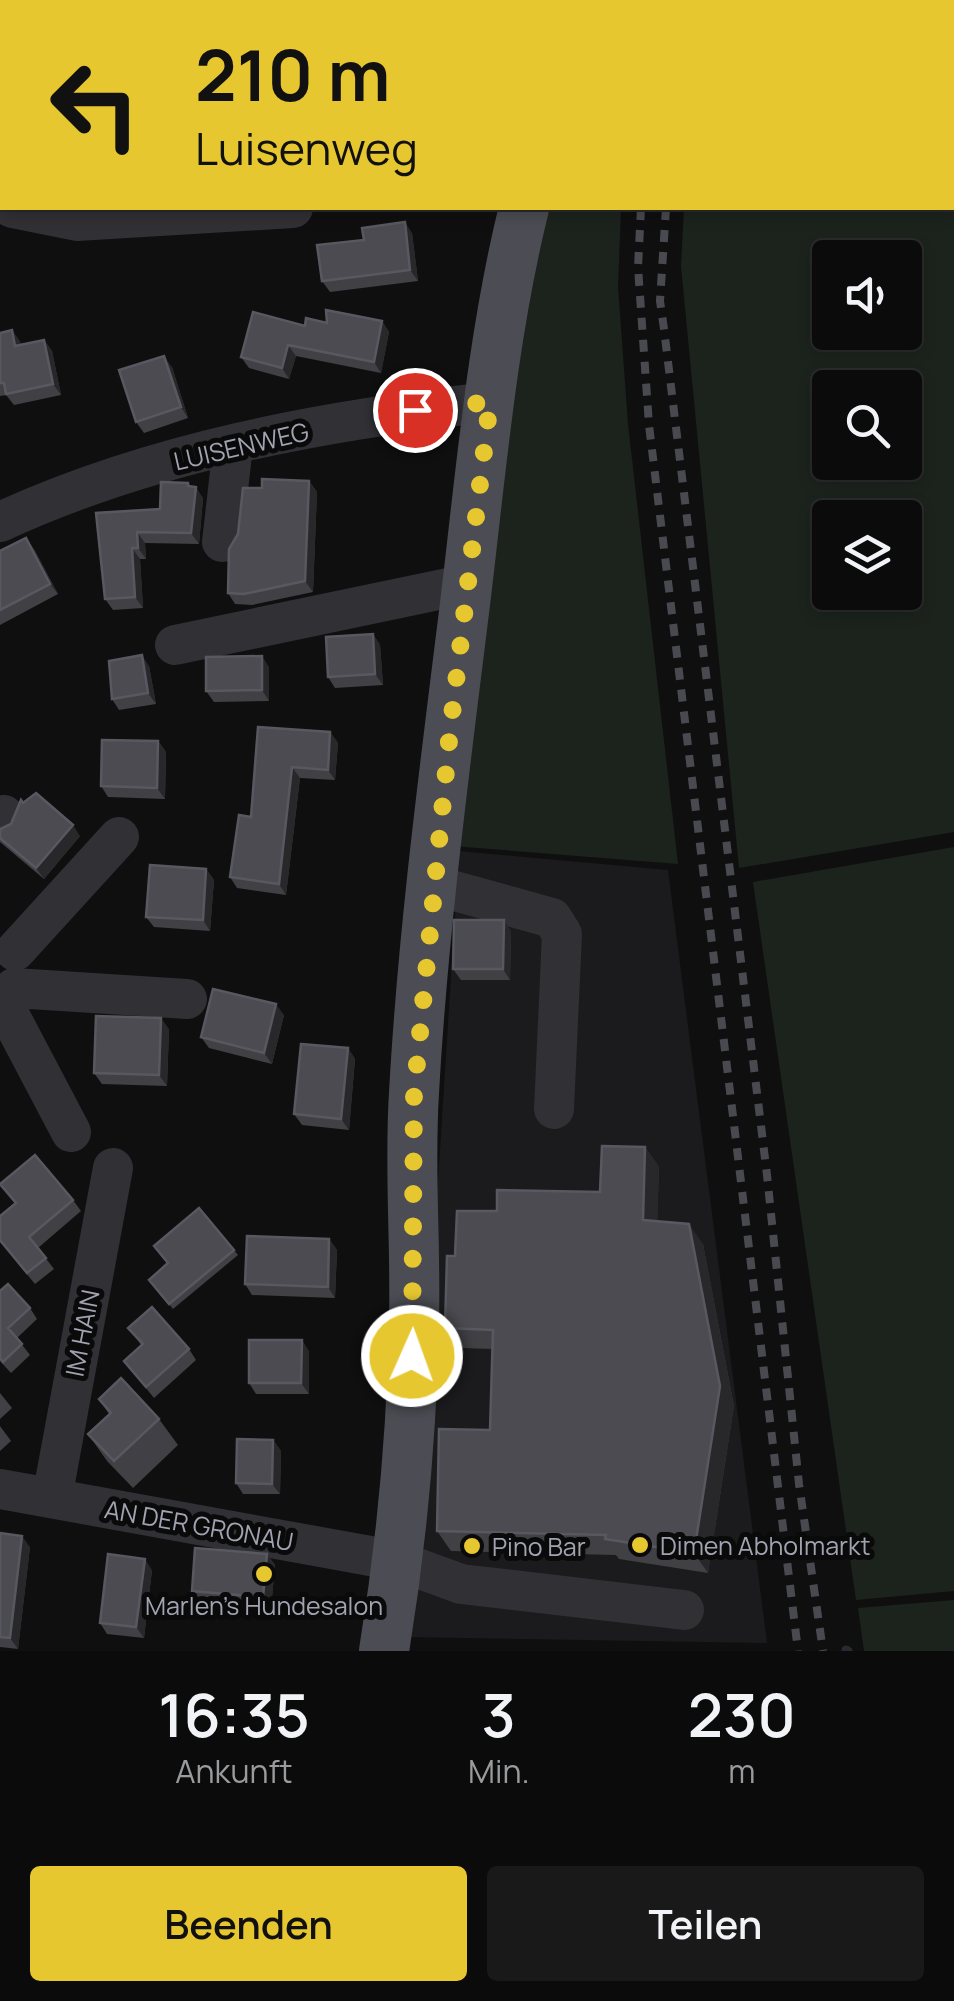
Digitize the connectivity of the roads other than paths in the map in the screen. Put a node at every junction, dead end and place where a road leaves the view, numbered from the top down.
1 (22, 210) edge
2 (260, 210) edge
3 (524, 210) edge
4 (490, 402) junction
5 (233, 446) junction
6 (0, 522) edge
7 (222, 542) dead end
8 (467, 584) junction
9 (175, 644) dead end
10 (119, 837) dead end
11 (433, 885) junction
12 (6, 975) edge
13 (187, 999) dead end
14 (554, 1109) dead end
15 (71, 1132) dead end
16 (113, 1168) dead end
17 (0, 1489) edge
18 (52, 1498) junction
19 (398, 1561) junction
20 (684, 1610) dead end
21 (384, 1651) edge

1 - 2 street
3 - 4 main road
4 - 5 street, LUISENWEG
4 - 8 main road
5 - 6 street, LUISENWEG
5 - 7 street
8 - 9 street
8 - 11 main road
10 - 12 street
11 - 14 street
11 - 19 main road
12 - 13 street
12 - 15 street
16 - 18 street, IM HAIN
17 - 18 street, AN DER GRONAU
18 - 19 street, AN DER GRONAU
19 - 20 street, AN DER GRONAU
19 - 21 main road

